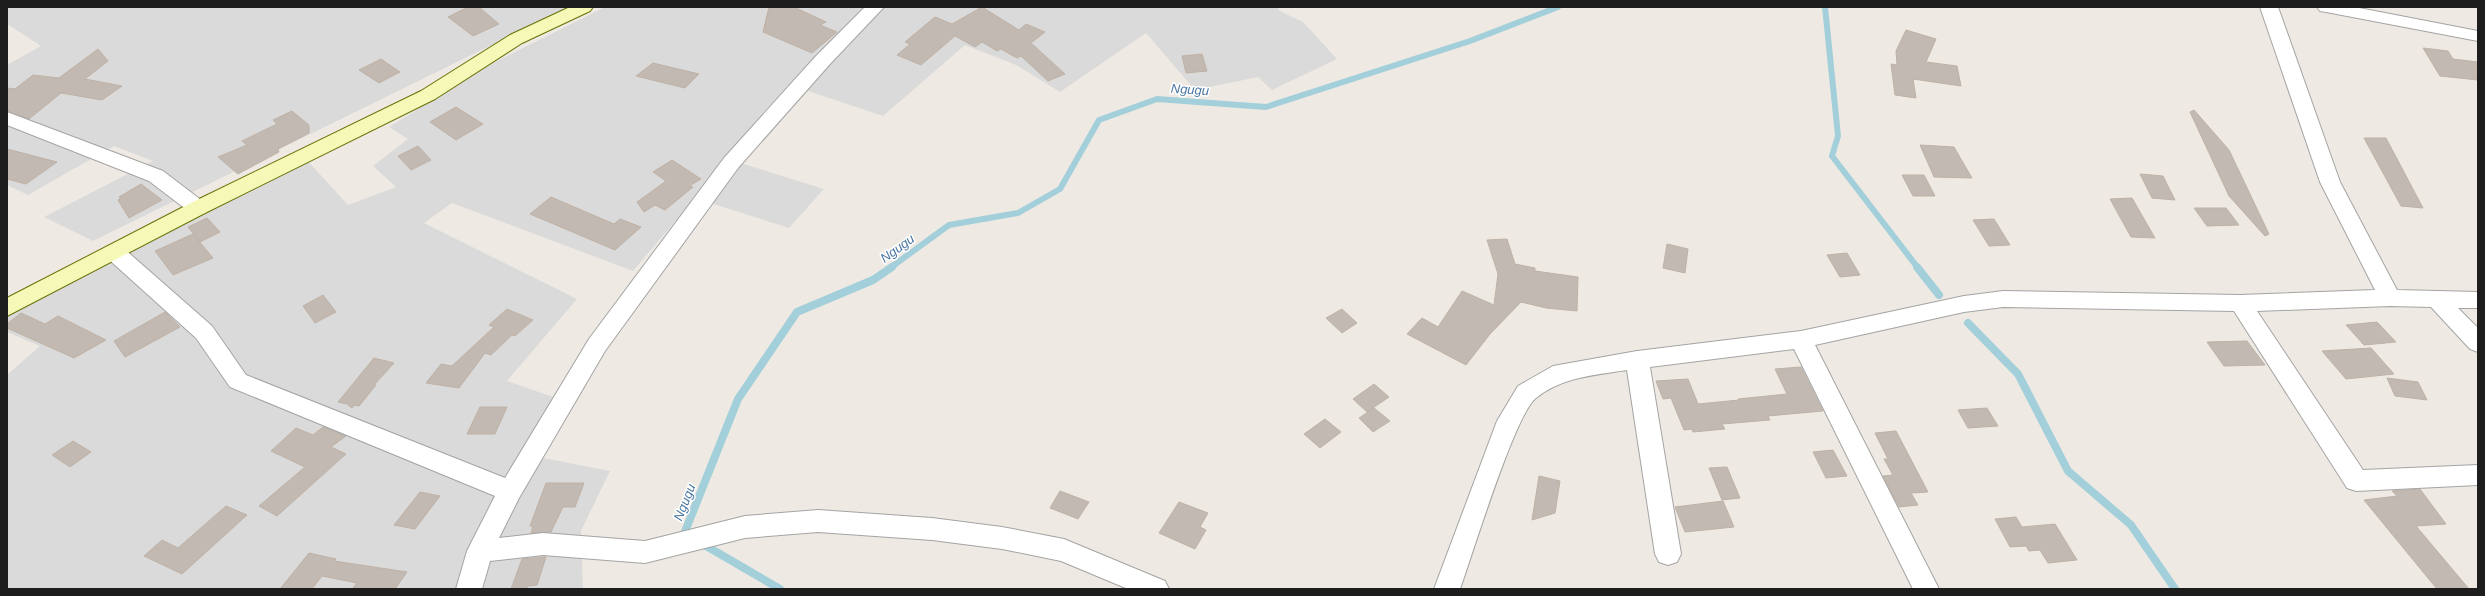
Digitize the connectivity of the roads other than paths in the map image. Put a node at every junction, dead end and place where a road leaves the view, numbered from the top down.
1 (584, 7) edge
2 (874, 7) edge
3 (2270, 7) edge
4 (2326, 7) edge
5 (2478, 36) edge
6 (7, 118) edge
7 (198, 208) junction
8 (114, 252) junction
9 (2390, 298) junction
10 (2438, 300) junction
11 (2478, 300) edge
12 (2240, 303) junction
13 (7, 308) edge
14 (1801, 340) junction
15 (2478, 343) edge
16 (1637, 360) junction
17 (2478, 475) edge
18 (510, 491) junction
19 (480, 551) junction
20 (1668, 554) dead end
21 (469, 589) edge
22 (1156, 589) edge
23 (1447, 589) edge
24 (1926, 589) edge

1 - 7 main road
2 - 18 street
3 - 9 street
4 - 5 street
6 - 7 street
7 - 8 main road
8 - 13 main road
8 - 18 street
9 - 10 street
9 - 12 street
10 - 11 street
10 - 15 street
12 - 14 street
12 - 17 street
14 - 16 street
14 - 24 street
16 - 20 street
16 - 23 street
18 - 19 street
19 - 21 street
19 - 22 street

